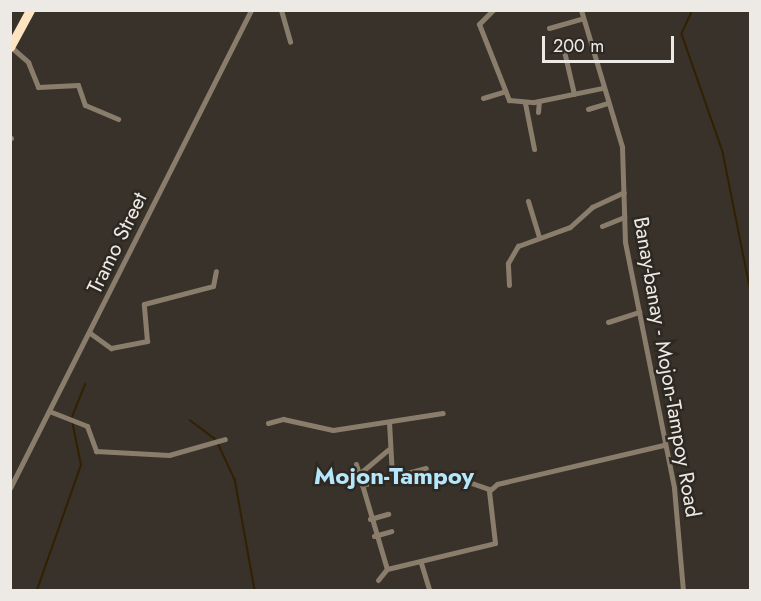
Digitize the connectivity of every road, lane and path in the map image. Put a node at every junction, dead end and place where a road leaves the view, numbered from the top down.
1 (30, 10) edge
2 (251, 10) edge
3 (281, 10) edge
4 (493, 10) edge
5 (581, 10) edge
6 (584, 18) junction
7 (549, 28) dead end
8 (290, 42) dead end
9 (11, 47) edge
10 (564, 51) dead end
11 (602, 88) junction
12 (504, 93) junction
13 (574, 94) junction
14 (483, 98) dead end
15 (539, 101) junction
16 (525, 103) junction
17 (608, 103) junction
18 (588, 109) dead end
19 (538, 112) dead end
20 (118, 119) dead end
21 (534, 149) dead end
22 (624, 192) junction
23 (528, 201) dead end
24 (624, 217) junction
25 (602, 226) dead end
26 (539, 236) junction
27 (216, 271) dead end
28 (509, 285) dead end
29 (639, 312) junction
30 (608, 322) dead end
31 (90, 333) junction
32 (49, 411) junction
33 (443, 413) dead end
34 (388, 422) junction
35 (268, 423) dead end
36 (225, 439) dead end
37 (663, 445) junction
38 (388, 450) dead end
39 (356, 464) dead end
40 (426, 468) dead end
41 (359, 474) junction
42 (392, 476) junction
43 (456, 478) dead end
44 (362, 485) junction
45 (10, 488) edge
46 (489, 489) junction
47 (388, 514) dead end
48 (370, 519) junction
49 (391, 531) dead end
50 (374, 536) junction
51 (421, 563) junction
52 (387, 569) junction
53 (378, 580) dead end
54 (429, 591) edge
55 (683, 591) edge

1 - 9 highway
2 - 31 street, Tramo Street
3 - 8 street
4 - 12 street
5 - 6 street, Banay-banay - Mojon-Tampoy Road
6 - 7 street
6 - 11 street, Banay-banay - Mojon-Tampoy Road
9 - 20 street
10 - 13 street
11 - 13 street
11 - 17 street, Banay-banay - Mojon-Tampoy Road
12 - 14 street
12 - 16 street
13 - 15 street
15 - 16 street
15 - 19 street
16 - 21 street
17 - 18 street
17 - 22 street, Banay-banay - Mojon-Tampoy Road
22 - 24 street, Banay-banay - Mojon-Tampoy Road
22 - 26 street
23 - 26 street
24 - 25 street
24 - 29 street, Banay-banay - Mojon-Tampoy Road
26 - 28 street
27 - 31 street
29 - 30 street
29 - 37 street, Banay-banay - Mojon-Tampoy Road
31 - 32 street, Tramo Street
32 - 36 street
32 - 45 street, Tramo Street
33 - 34 street
34 - 35 street
34 - 42 street
37 - 46 street
37 - 55 street, Banay-banay - Mojon-Tampoy Road
38 - 41 street
39 - 41 street
40 - 42 street
41 - 44 street
42 - 44 street
43 - 46 street
44 - 48 street
46 - 51 street
47 - 48 street
48 - 50 street
49 - 50 street
50 - 52 street
51 - 52 street
51 - 54 street
52 - 53 street

